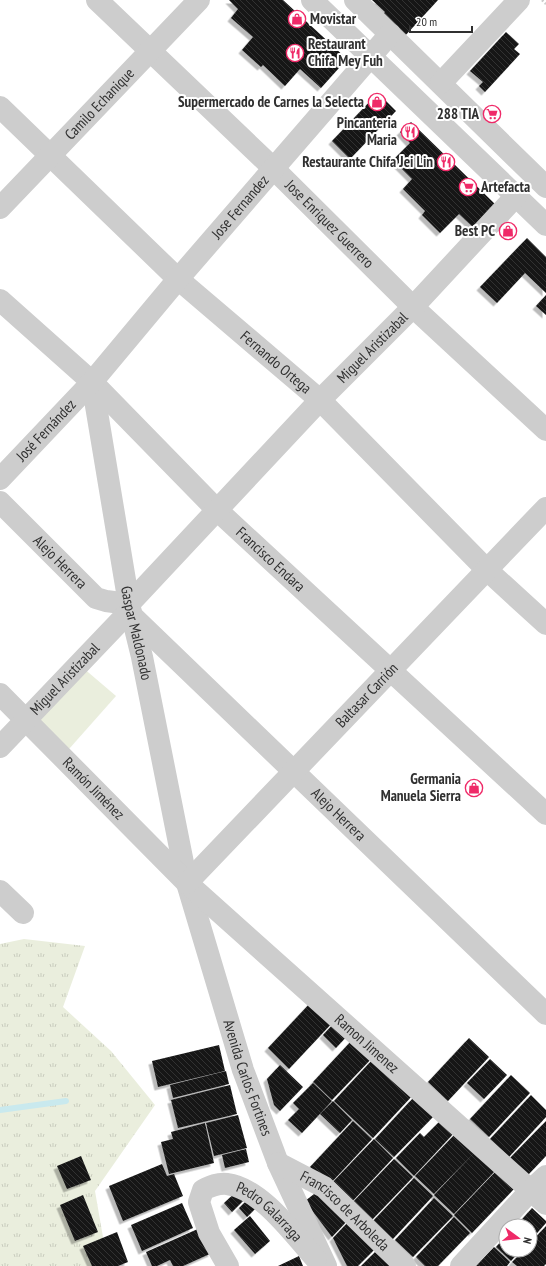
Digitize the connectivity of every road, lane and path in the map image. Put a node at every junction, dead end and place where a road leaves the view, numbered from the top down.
1 (97, 0) edge
2 (199, 0) edge
3 (312, 0) edge
4 (355, 0) edge
5 (519, 0) edge
6 (542, 0) edge
7 (546, 4) edge
8 (390, 34) junction
9 (150, 50) junction
10 (370, 56) junction
11 (441, 84) junction
12 (0, 107) edge
13 (49, 155) junction
14 (273, 168) junction
15 (546, 187) edge
16 (516, 196) junction
17 (0, 208) edge
18 (546, 225) edge
19 (178, 279) junction
20 (0, 300) edge
21 (413, 306) junction
22 (92, 382) junction
23 (320, 400) junction
24 (546, 430) edge
25 (0, 479) edge
26 (0, 502) edge
27 (546, 508) edge
28 (218, 511) junction
29 (487, 570) junction
30 (130, 609) junction
31 (546, 624) edge
32 (390, 671) junction
33 (0, 694) edge
34 (26, 720) junction
35 (0, 747) edge
36 (294, 771) junction
37 (546, 814) edge
38 (187, 883) junction
39 (0, 891) edge
40 (23, 913) dead end
41 (546, 1014) edge
42 (278, 1163) junction
43 (541, 1190) edge
44 (228, 1266) edge
45 (322, 1266) edge
46 (326, 1266) edge
47 (405, 1266) edge
48 (461, 1266) edge

1 - 9 street, Jose Enriquez Guerrero
2 - 9 street, Camilo Echanique
3 - 10 street
4 - 8 street
5 - 11 street
6 - 7 path
8 - 10 street, Jose Fernandez
8 - 11 street
9 - 13 street, Camilo Echanique
9 - 14 street, Jose Enriquez Guerrero
10 - 14 street, Jose Fernandez
10 - 16 street
11 - 15 street
12 - 13 street, Fernando Ortega
13 - 17 street, Camilo Echanique
13 - 19 street, Fernando Ortega
14 - 19 street, Jose Fernandez
14 - 21 street, Jose Enriquez Guerrero
16 - 18 street
16 - 21 street, Miguel Aristizabal
19 - 22 street, Jose Fernandez
19 - 23 street, Fernando Ortega
20 - 22 street, Francisco Endara
21 - 23 street, Miguel Aristizabal
21 - 24 street, Jose Enriquez Guerrero
22 - 25 street, José Fernández
22 - 28 street, Francisco Endara
22 - 30 street, Gaspar Maldonado
23 - 28 street, Miguel Aristizabal
23 - 29 street, Fernando Ortega
26 - 30 street, Alejo Herrera
27 - 29 street, Baltasar Carrión
28 - 30 street, Miguel Aristizabal
28 - 32 street, Francisco Endara
29 - 31 street, Fernando Ortega
29 - 32 street, Baltasar Carrión
30 - 34 street, Miguel Aristizabal
30 - 36 street, Alejo Herrera
30 - 38 street, Gaspar Maldonado
32 - 36 street, Baltasar Carrión
32 - 37 street, Francisco Endara
33 - 34 street, Ramón Jiménez
34 - 35 street, Miguel Aristizabal
34 - 38 street, Ramón Jiménez
36 - 38 street, Baltasar Carrión
36 - 41 street, Alejo Herrera
38 - 42 street, Avenida Carlos Fortines
38 - 43 street, Ramon Jimenez
39 - 40 street
42 - 46 street, Avenida Carlos Fortines
42 - 47 street, Francisco de Arboleda
43 - 48 street
44 - 45 street, Pedro Galarraga

